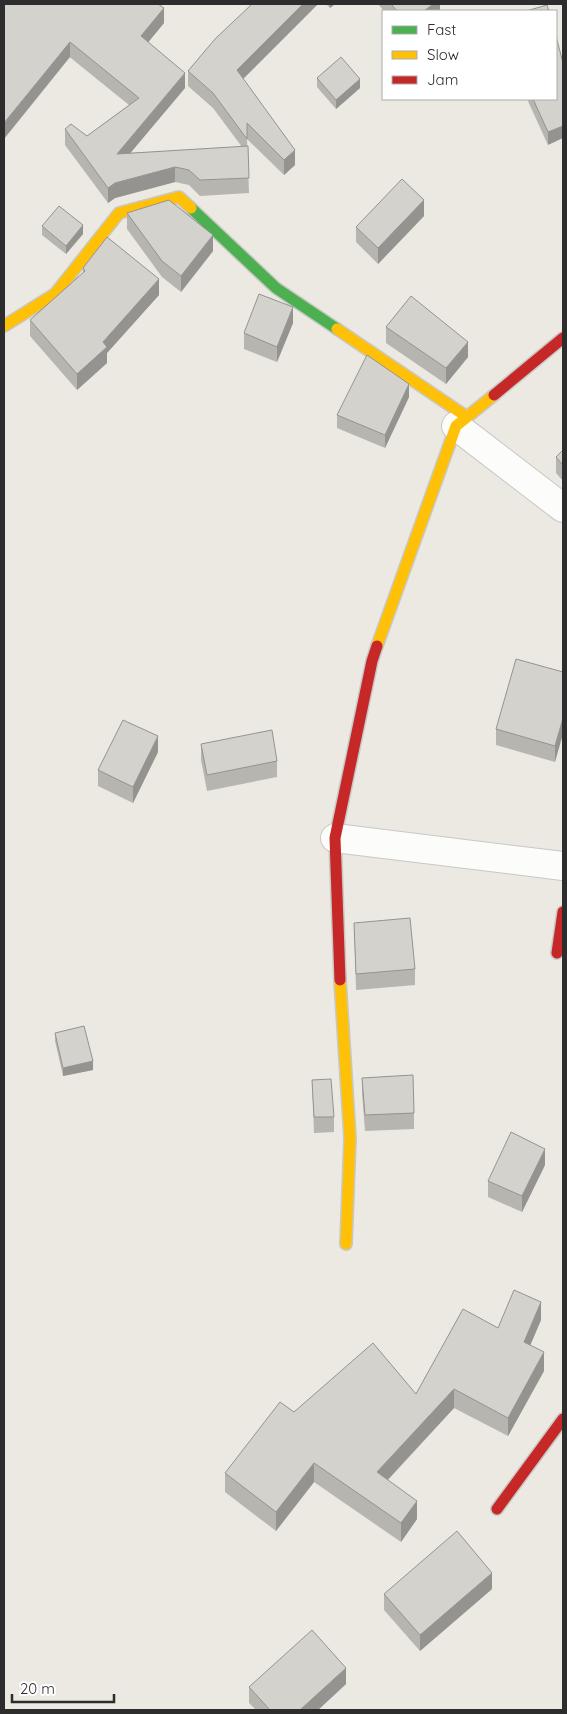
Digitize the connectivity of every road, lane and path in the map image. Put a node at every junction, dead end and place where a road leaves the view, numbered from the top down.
1 (4, 326) edge
2 (563, 338) edge
3 (461, 422) junction
4 (563, 508) edge
5 (335, 838) junction
6 (563, 866) edge
7 (563, 912) edge
8 (557, 953) dead end
9 (346, 1244) dead end
10 (563, 1419) edge
11 (498, 1509) dead end

1 - 3 street
2 - 3 street
3 - 4 street
3 - 5 street
5 - 6 street
5 - 9 street
7 - 8 street
10 - 11 street

